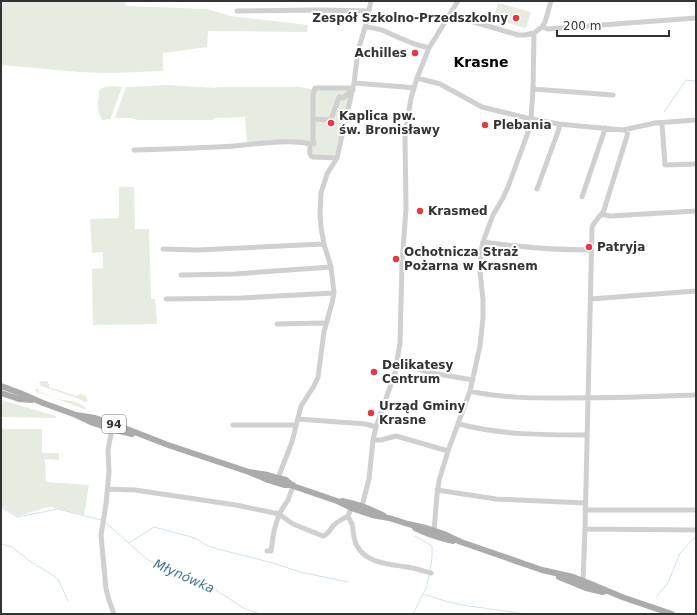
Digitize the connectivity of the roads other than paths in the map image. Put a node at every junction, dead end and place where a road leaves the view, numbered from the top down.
1 (371, 1) edge
2 (458, 1) edge
3 (551, 1) edge
4 (237, 11) dead end
5 (369, 11) junction
6 (450, 15) junction
7 (696, 18) edge
8 (365, 27) junction
9 (542, 27) junction
10 (534, 33) junction
11 (429, 48) junction
12 (417, 78) junction
13 (353, 87) junction
14 (413, 88) junction
15 (533, 89) junction
16 (613, 95) dead end
17 (313, 119) junction
18 (531, 119) junction
19 (696, 120) edge
20 (662, 123) junction
21 (559, 124) junction
22 (605, 128) junction
23 (628, 129) junction
24 (310, 144) junction
25 (134, 150) dead end
26 (337, 158) junction
27 (696, 164) edge
28 (537, 189) dead end
29 (582, 197) dead end
30 (696, 211) edge
31 (602, 214) junction
32 (483, 242) junction
33 (324, 244) junction
34 (163, 249) dead end
35 (591, 250) junction
36 (331, 267) junction
37 (181, 275) dead end
38 (696, 291) edge
39 (334, 293) junction
40 (166, 299) dead end
41 (590, 299) junction
42 (277, 324) dead end
43 (326, 324) junction
44 (397, 362) junction
45 (473, 380) junction
46 (1, 386) edge
47 (470, 391) junction
48 (1, 393) edge
49 (696, 395) edge
50 (588, 398) junction
51 (36, 401) junction
52 (76, 415) junction
53 (297, 422) junction
54 (459, 424) junction
55 (233, 425) dead end
56 (376, 427) junction
57 (112, 429) junction
58 (587, 435) junction
59 (150, 438) junction
60 (373, 440) junction
61 (448, 452) junction
62 (249, 472) junction
63 (278, 478) junction
64 (268, 480) junction
65 (282, 485) junction
66 (293, 485) junction
67 (108, 489) junction
68 (438, 490) junction
69 (337, 501) junction
70 (585, 503) junction
71 (362, 506) junction
72 (353, 509) junction
73 (585, 510) junction
74 (696, 510) edge
75 (366, 513) junction
76 (279, 514) junction
77 (348, 516) junction
78 (389, 518) junction
79 (408, 524) junction
80 (585, 529) junction
81 (696, 530) edge
82 (434, 531) junction
83 (424, 532) junction
84 (440, 538) junction
85 (461, 542) junction
86 (267, 550) dead end
87 (542, 570) junction
88 (431, 574) dead end
89 (583, 581) junction
90 (574, 583) junction
91 (586, 588) junction
92 (622, 597) junction
93 (114, 614) edge
94 (672, 614) edge

1 - 5 street
2 - 6 street
3 - 9 street
4 - 5 street
5 - 8 street
6 - 10 street
6 - 11 street
7 - 9 street
8 - 11 street
8 - 13 street
9 - 10 street
10 - 15 street
11 - 12 street
12 - 14 street
12 - 18 street
13 - 14 street
13 - 17 street
13 - 17 street
13 - 26 street
14 - 44 street
15 - 16 street
15 - 18 street
17 - 24 street
18 - 21 street
18 - 32 street
19 - 20 street
20 - 23 street
20 - 27 street
21 - 22 street
21 - 28 street
22 - 23 street
22 - 29 street
23 - 31 street
24 - 25 street
24 - 26 street
26 - 33 street
30 - 31 street
31 - 35 street
32 - 35 street
32 - 45 street
33 - 34 street
33 - 36 street
35 - 41 street
36 - 37 street
36 - 39 street
38 - 41 street
39 - 40 street
39 - 43 street
41 - 50 street
42 - 43 street
43 - 53 street
44 - 45 street
44 - 56 street
45 - 47 street
46 - 51 main road, 94
47 - 50 street
47 - 54 street
48 - 51 main road, 94
49 - 50 street
50 - 58 street
51 - 52 main road, 94
52 - 57 main road, 94
52 - 59 main road, 94
53 - 55 street
53 - 56 street
53 - 63 street
54 - 58 street
54 - 61 street
56 - 60 street
57 - 59 main road, 94
57 - 67 street
58 - 70 street
59 - 62 main road, 94
60 - 61 street
60 - 71 street
61 - 68 street
62 - 63 main road, 94
62 - 64 main road, 94
63 - 64 street
63 - 65 street
63 - 66 main road, 94
64 - 65 main road, 94
65 - 66 main road, 94
66 - 69 main road, 94
66 - 76 street
67 - 76 street
67 - 93 street
68 - 70 street
68 - 82 street
69 - 71 main road, 94
69 - 72 main road, 94
70 - 73 street
71 - 72 street
71 - 75 street
71 - 78 main road, 94
72 - 75 main road, 94
72 - 77 street
73 - 74 street
73 - 80 street
75 - 78 main road, 94
76 - 77 street
76 - 86 street
77 - 88 street
78 - 79 main road, 94
79 - 82 main road, 94
79 - 83 main road, 94
80 - 81 street
80 - 89 street
82 - 83 street
82 - 84 street
82 - 85 main road, 94
83 - 84 main road, 94
84 - 85 main road, 94
85 - 87 main road, 94
87 - 89 main road, 94
87 - 90 main road, 94
89 - 90 street
89 - 91 street
89 - 92 main road, 94
90 - 91 main road, 94
91 - 92 main road, 94
92 - 94 main road, 94

